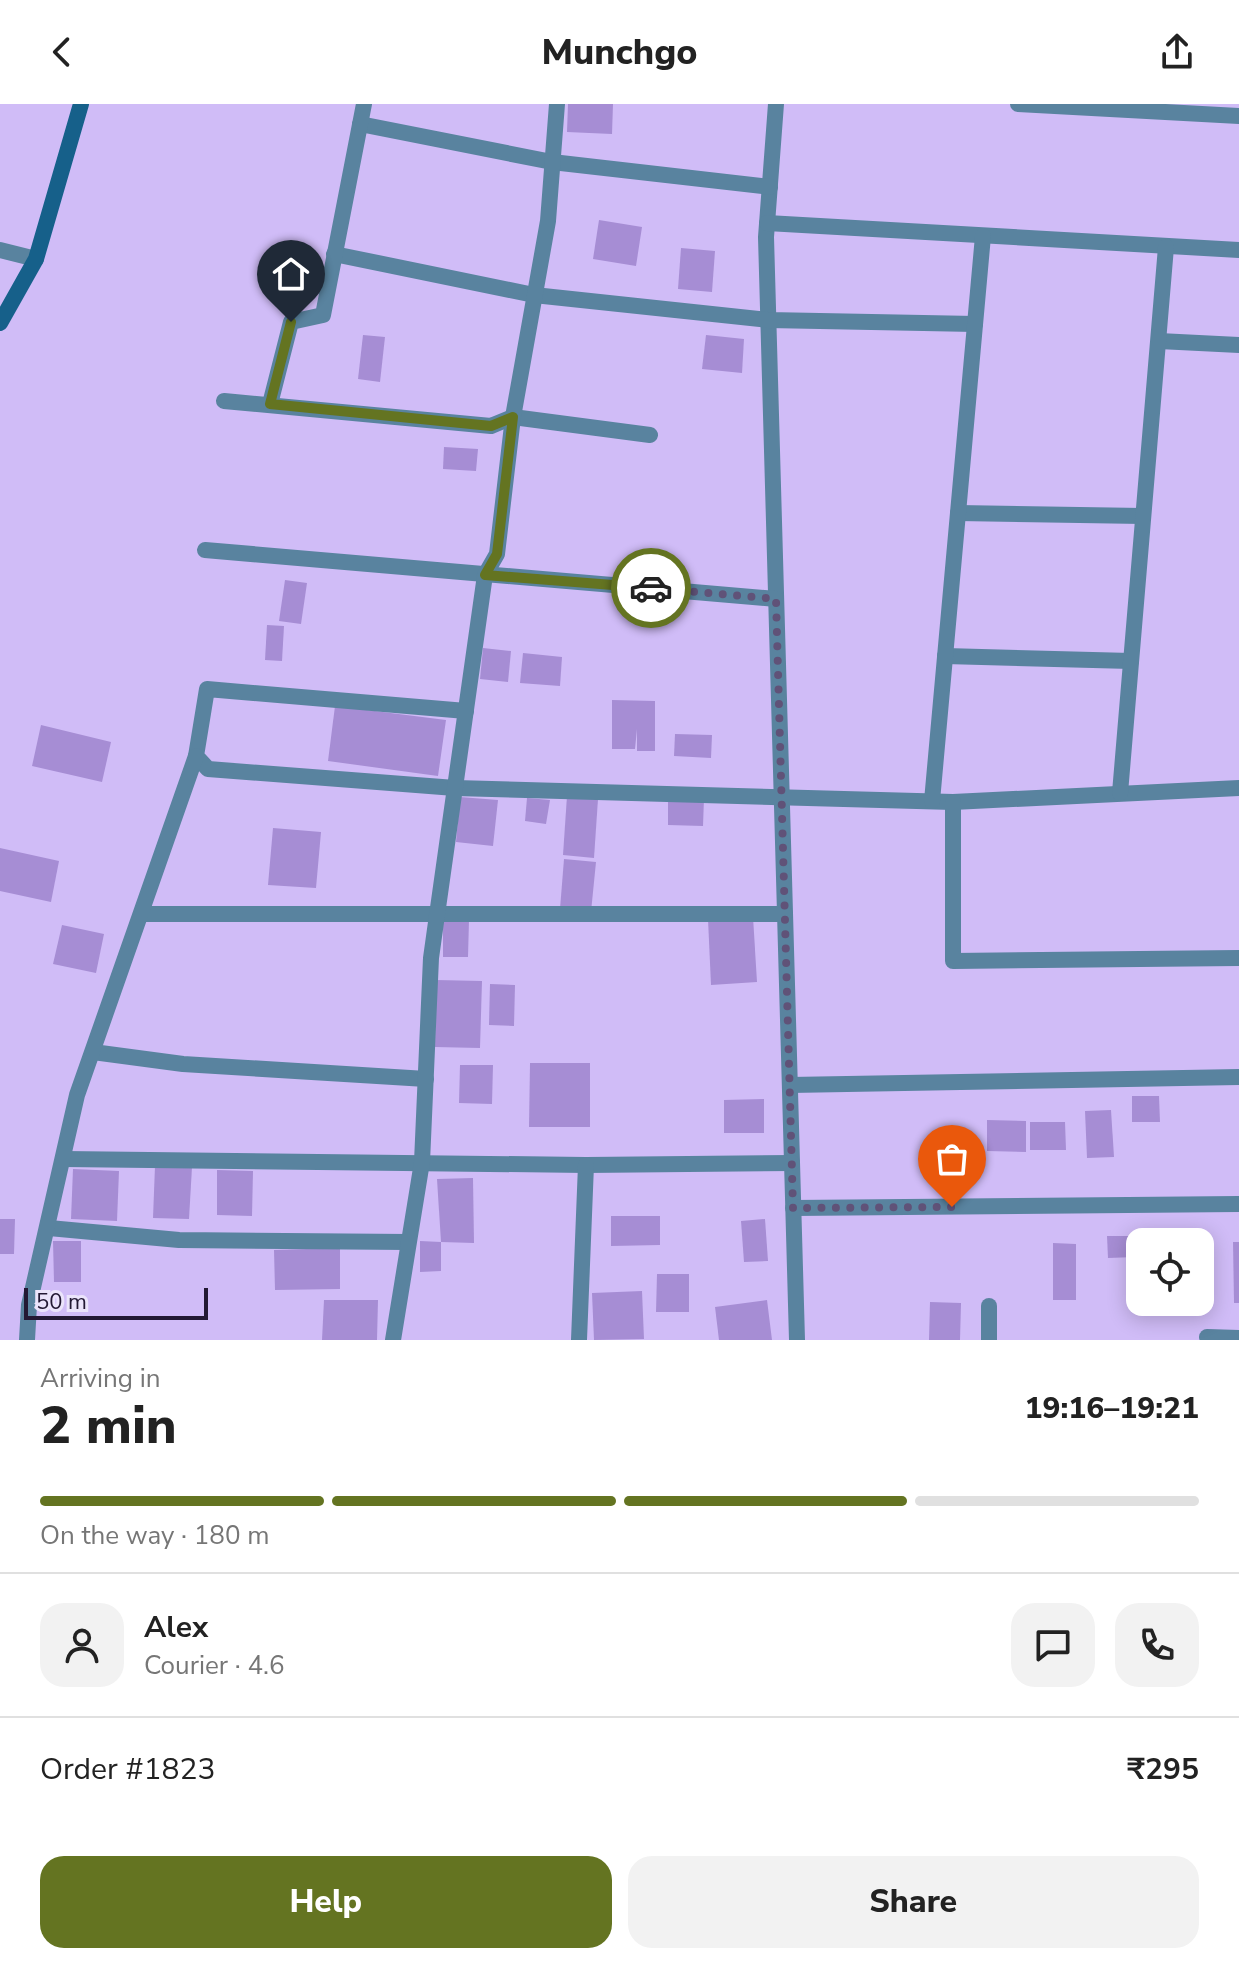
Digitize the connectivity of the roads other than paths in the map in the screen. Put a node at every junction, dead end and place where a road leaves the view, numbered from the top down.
1 (81, 104) edge
2 (364, 104) edge
3 (557, 104) edge
4 (776, 104) edge
5 (1018, 104) edge
6 (1152, 108) edge
7 (1239, 116) edge
8 (360, 124) junction
9 (552, 162) junction
10 (770, 187) junction
11 (767, 223) junction
12 (983, 236) junction
13 (1166, 247) junction
14 (0, 250) edge
15 (1239, 250) edge
16 (334, 254) junction
17 (36, 259) junction
18 (534, 295) junction
19 (768, 320) junction
20 (0, 323) edge
21 (975, 324) junction
22 (1159, 341) junction
23 (1239, 345) edge
24 (224, 401) dead end
25 (270, 404) junction
26 (513, 417) junction
27 (650, 435) dead end
28 (958, 513) junction
29 (1143, 516) junction
30 (205, 550) dead end
31 (485, 575) junction
32 (776, 599) junction
33 (945, 656) junction
34 (1131, 661) junction
35 (466, 711) junction
36 (196, 756) junction
37 (455, 788) junction
38 (1239, 788) edge
39 (1120, 793) junction
40 (781, 796) junction
41 (932, 801) junction
42 (953, 802) junction
43 (144, 914) junction
44 (785, 914) junction
45 (437, 915) junction
46 (1239, 958) edge
47 (93, 1052) junction
48 (1239, 1077) edge
49 (426, 1079) junction
50 (790, 1085) junction
51 (64, 1159) junction
52 (422, 1162) junction
53 (792, 1163) junction
54 (586, 1165) junction
55 (1239, 1204) edge
56 (793, 1208) junction
57 (49, 1228) junction
58 (408, 1242) junction
59 (989, 1306) dead end
60 (1207, 1337) dead end
61 (1239, 1338) edge
62 (27, 1340) edge
63 (393, 1340) edge
64 (579, 1340) edge
65 (797, 1340) edge
66 (989, 1340) edge

1 - 17 main road
2 - 8 street
3 - 9 street
4 - 10 street
5 - 6 street
6 - 7 street
8 - 9 street
8 - 16 street
9 - 10 street
9 - 18 street
10 - 11 street
11 - 12 street
11 - 19 street
12 - 13 street
12 - 21 street
13 - 15 street
13 - 22 street
14 - 17 street
16 - 18 street
16 - 25 street
17 - 20 main road
18 - 19 street
18 - 26 street
19 - 21 street
19 - 32 street
21 - 28 street
22 - 23 street
22 - 29 street
24 - 25 street
25 - 26 street
26 - 27 street
26 - 31 street
28 - 29 street
28 - 33 street
29 - 34 street
30 - 31 street
31 - 32 street
31 - 35 street
32 - 40 street
33 - 34 street
33 - 41 street
34 - 39 street
35 - 36 street
35 - 37 street
36 - 37 street
36 - 43 street
37 - 40 street
37 - 45 street
38 - 39 street
39 - 42 street
40 - 41 street
40 - 44 street
41 - 42 street
42 - 46 street
43 - 45 street
43 - 47 street
44 - 45 street
44 - 50 street
45 - 49 street
47 - 49 street
47 - 51 street
48 - 50 street
49 - 52 street
50 - 53 street
51 - 52 street
51 - 57 street
52 - 54 street
52 - 58 street
53 - 54 street
53 - 56 street
54 - 64 street
55 - 56 street
56 - 65 street
57 - 58 street
57 - 62 street
58 - 63 street
59 - 66 street
60 - 61 street

